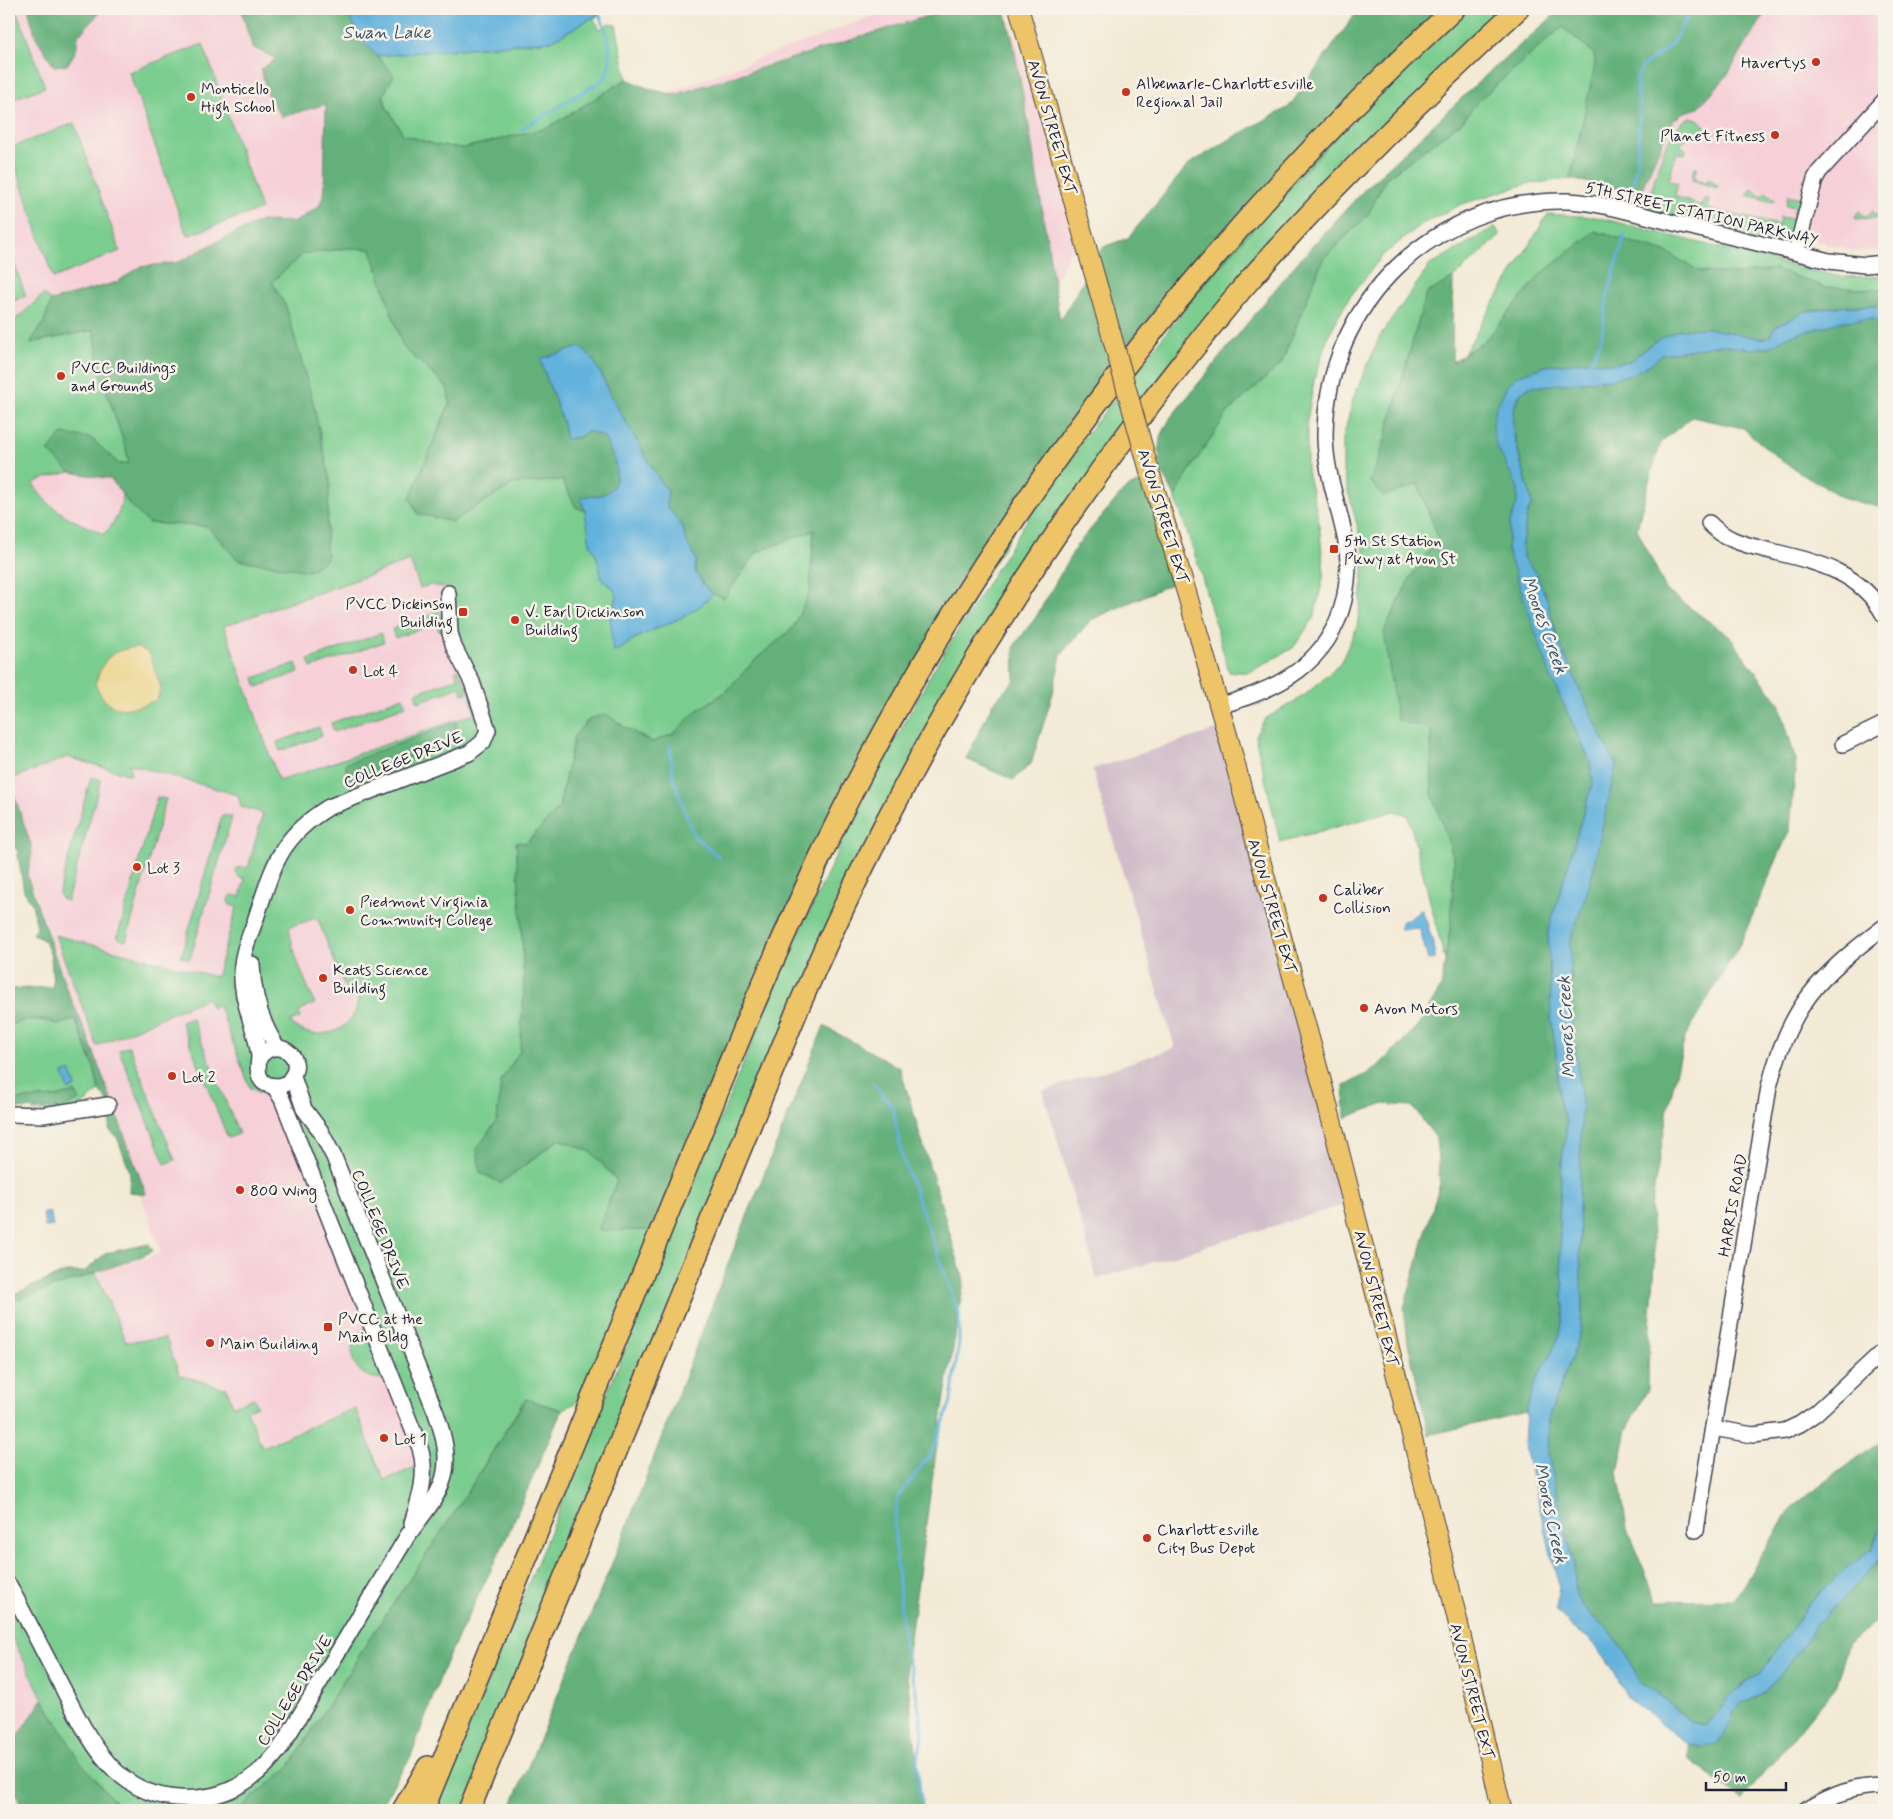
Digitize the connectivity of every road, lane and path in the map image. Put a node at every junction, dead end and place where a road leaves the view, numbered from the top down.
1 (1019, 9) edge
2 (1454, 9) edge
3 (1518, 9) edge
4 (1884, 101) edge
5 (1796, 252) junction
6 (1884, 263) edge
7 (1708, 523) dead end
8 (448, 593) dead end
9 (1884, 615) edge
10 (1219, 706) junction
11 (1884, 724) edge
12 (1843, 744) dead end
13 (1884, 927) edge
14 (251, 933) junction
15 (277, 1047) junction
16 (259, 1058) junction
17 (293, 1077) junction
18 (274, 1086) junction
19 (108, 1105) dead end
20 (9, 1114) edge
21 (346, 1188) junction
22 (321, 1198) junction
23 (1884, 1350) edge
24 (1713, 1428) junction
25 (1696, 1530) dead end
26 (408, 1535) junction
27 (9, 1585) edge
28 (461, 1716) junction
29 (1884, 1786) edge
30 (403, 1810) edge
31 (423, 1810) edge
32 (469, 1810) edge
33 (1502, 1810) edge
34 (1805, 1810) edge

1 - 10 main road, AVON STREET EXT, bridge
2 - 28 highway
3 - 32 highway
4 - 5 street
5 - 6 street, 5TH STREET STATION PARKWAY
5 - 10 street, 5TH STREET STATION PARKWAY
7 - 9 street
8 - 14 street, COLLEGE DRIVE
10 - 33 main road, AVON STREET EXT
11 - 12 street
13 - 24 street, HARRIS ROAD
14 - 15 street, COLLEGE DRIVE
14 - 16 street, COLLEGE DRIVE
15 - 16 street
15 - 17 street, COLLEGE DRIVE
16 - 18 street, COLLEGE DRIVE
17 - 18 street
17 - 21 street, COLLEGE DRIVE
18 - 22 street, COLLEGE DRIVE
19 - 20 street
21 - 22 street
21 - 26 street, COLLEGE DRIVE
22 - 26 street, COLLEGE DRIVE
23 - 24 street
24 - 25 street, HARRIS ROAD
26 - 27 street, COLLEGE DRIVE
28 - 30 highway
28 - 31 highway
29 - 34 street

